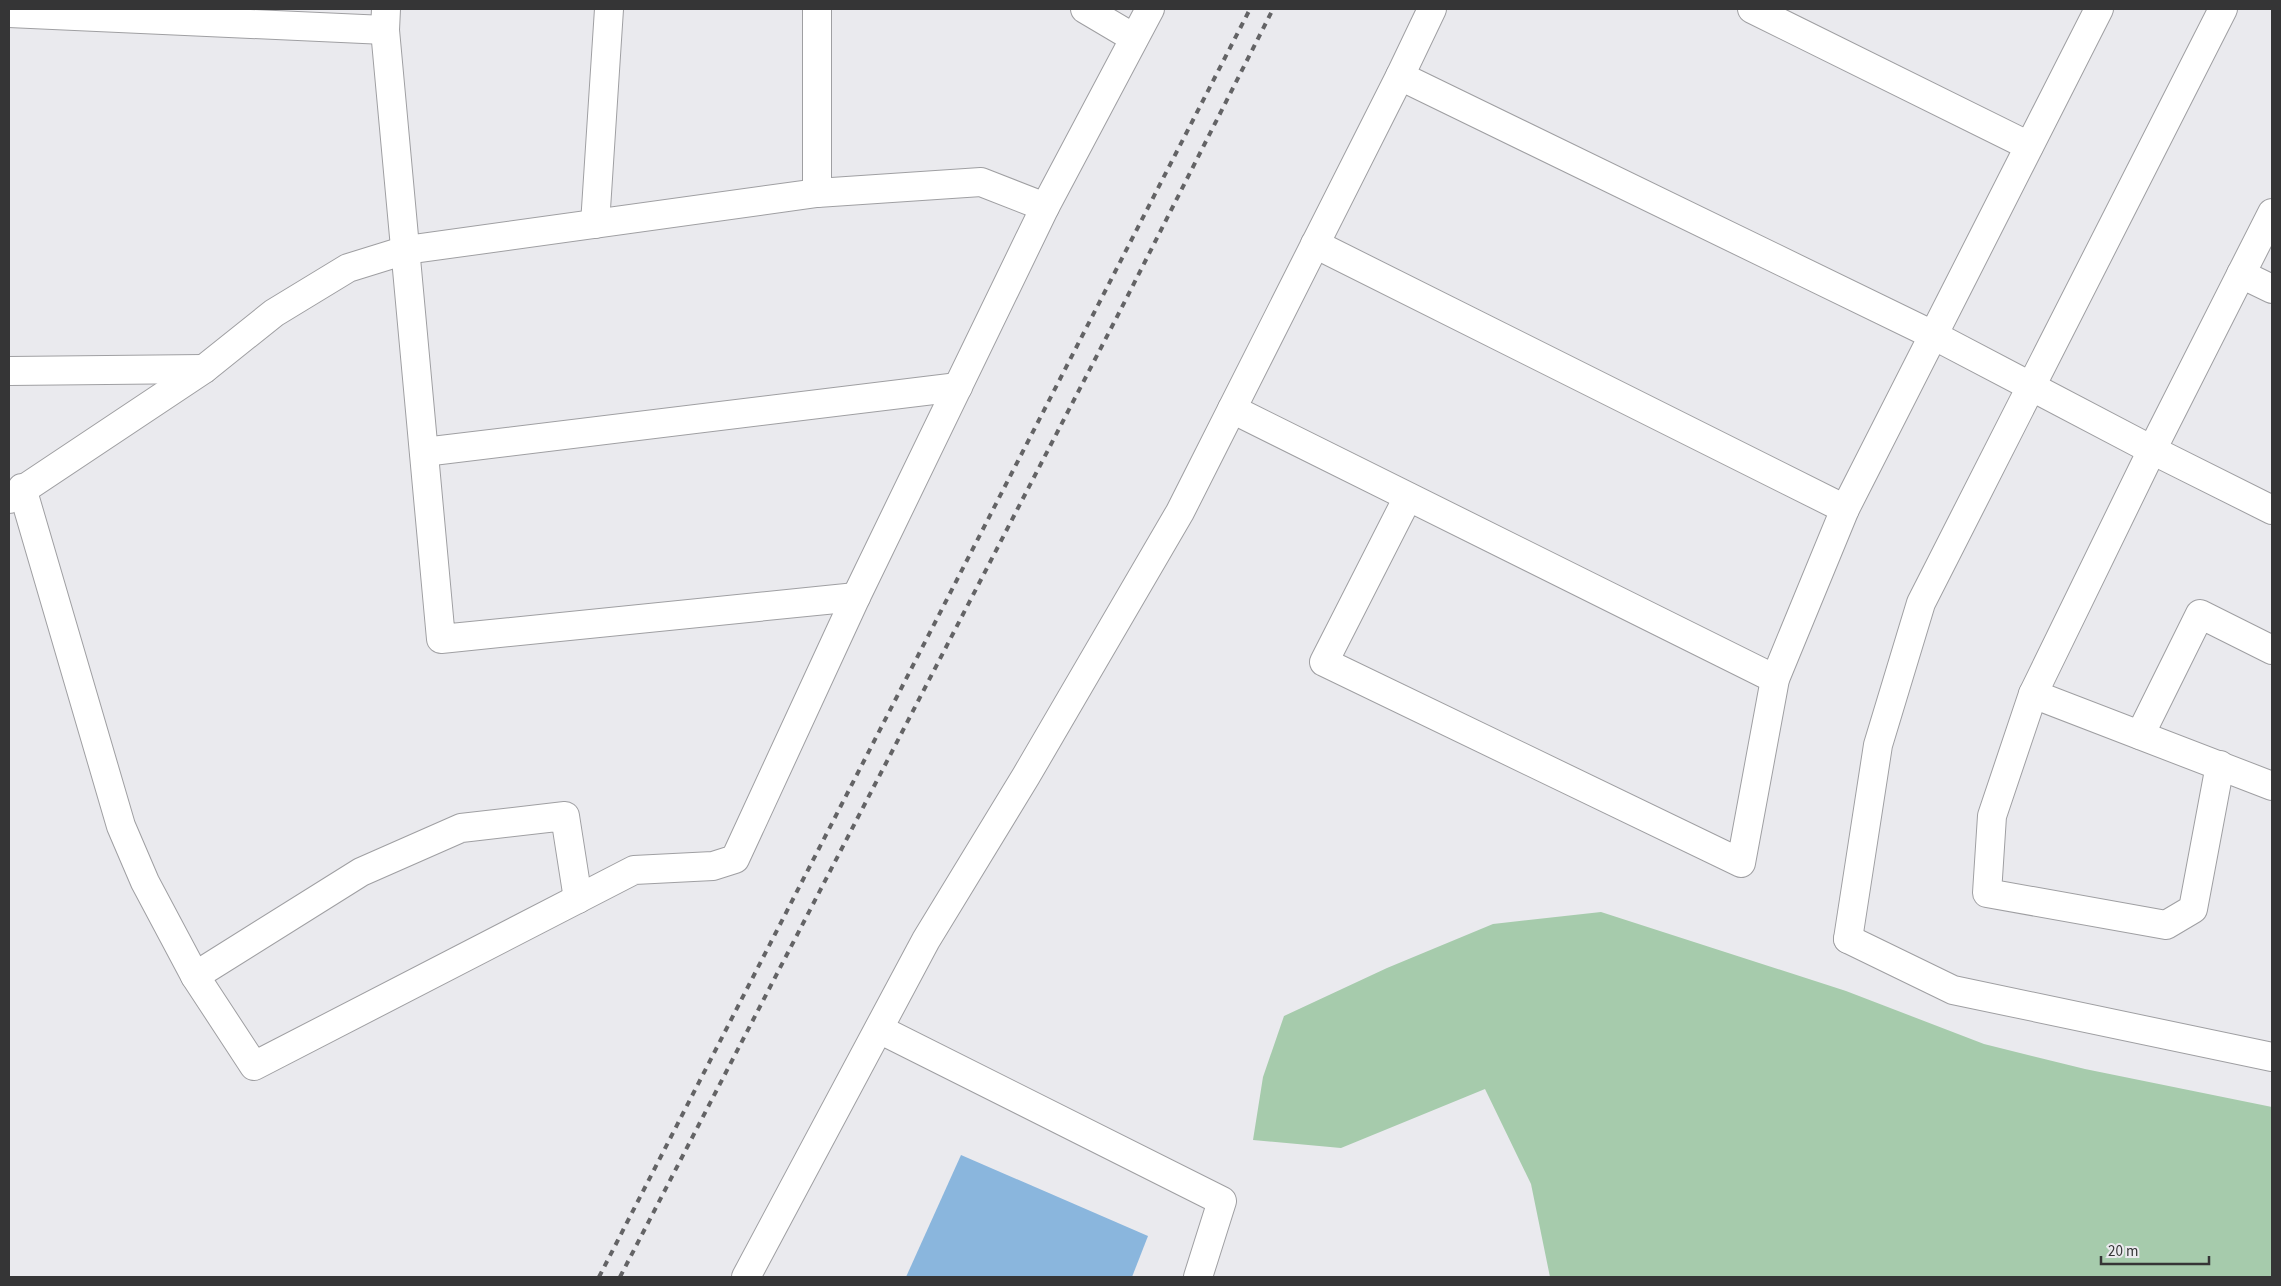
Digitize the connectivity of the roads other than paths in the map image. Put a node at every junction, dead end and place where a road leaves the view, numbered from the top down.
1 (609, 9) edge
2 (817, 9) edge
3 (1085, 9) edge
4 (1150, 9) edge
5 (1432, 9) edge
6 (1752, 9) edge
7 (2099, 9) edge
8 (2223, 9) edge
9 (9, 13) edge
10 (188, 15) edge
11 (385, 20) edge
12 (1134, 38) junction
13 (1400, 76) junction
14 (2029, 146) junction
15 (817, 193) junction
16 (1045, 206) junction
17 (2272, 213) edge
18 (596, 224) junction
19 (1315, 244) junction
20 (406, 250) junction
21 (2241, 274) junction
22 (2272, 289) edge
23 (1933, 335) junction
24 (204, 369) junction
25 (9, 371) edge
26 (2031, 386) junction
27 (958, 387) junction
28 (1232, 409) junction
29 (2152, 450) junction
30 (424, 452) junction
31 (16, 493) edge
32 (1408, 498) junction
33 (1845, 510) junction
34 (2272, 510) edge
35 (856, 597) junction
36 (2272, 650) edge
37 (1775, 679) junction
38 (2033, 694) junction
39 (2140, 735) junction
40 (2220, 765) junction
41 (2272, 786) edge
42 (578, 899) junction
43 (195, 976) junction
44 (879, 1029) junction
45 (2272, 1057) edge
46 (746, 1277) edge
47 (1198, 1277) edge

1 - 18 street
2 - 15 street
3 - 12 street
4 - 12 street
5 - 13 street
6 - 14 street
7 - 14 street
8 - 26 street
9 - 10 street
10 - 11 street
11 - 20 street
12 - 16 street
13 - 19 street
13 - 23 street
14 - 23 street
15 - 16 street
15 - 18 street
16 - 27 street
17 - 21 street
18 - 20 street
19 - 28 street
19 - 33 street
20 - 24 street
20 - 30 street
21 - 22 street
21 - 29 street
23 - 26 street
23 - 33 street
24 - 25 street
24 - 31 street
26 - 29 street
26 - 45 street
27 - 30 street
27 - 35 street
28 - 32 street
28 - 44 street
29 - 34 street
29 - 38 street
30 - 35 street
31 - 43 street
32 - 37 street
32 - 37 street
33 - 37 street
35 - 42 street
36 - 39 street
38 - 39 street
38 - 40 street
39 - 40 street
40 - 41 street
42 - 43 street
42 - 43 street
44 - 46 street
44 - 47 street

